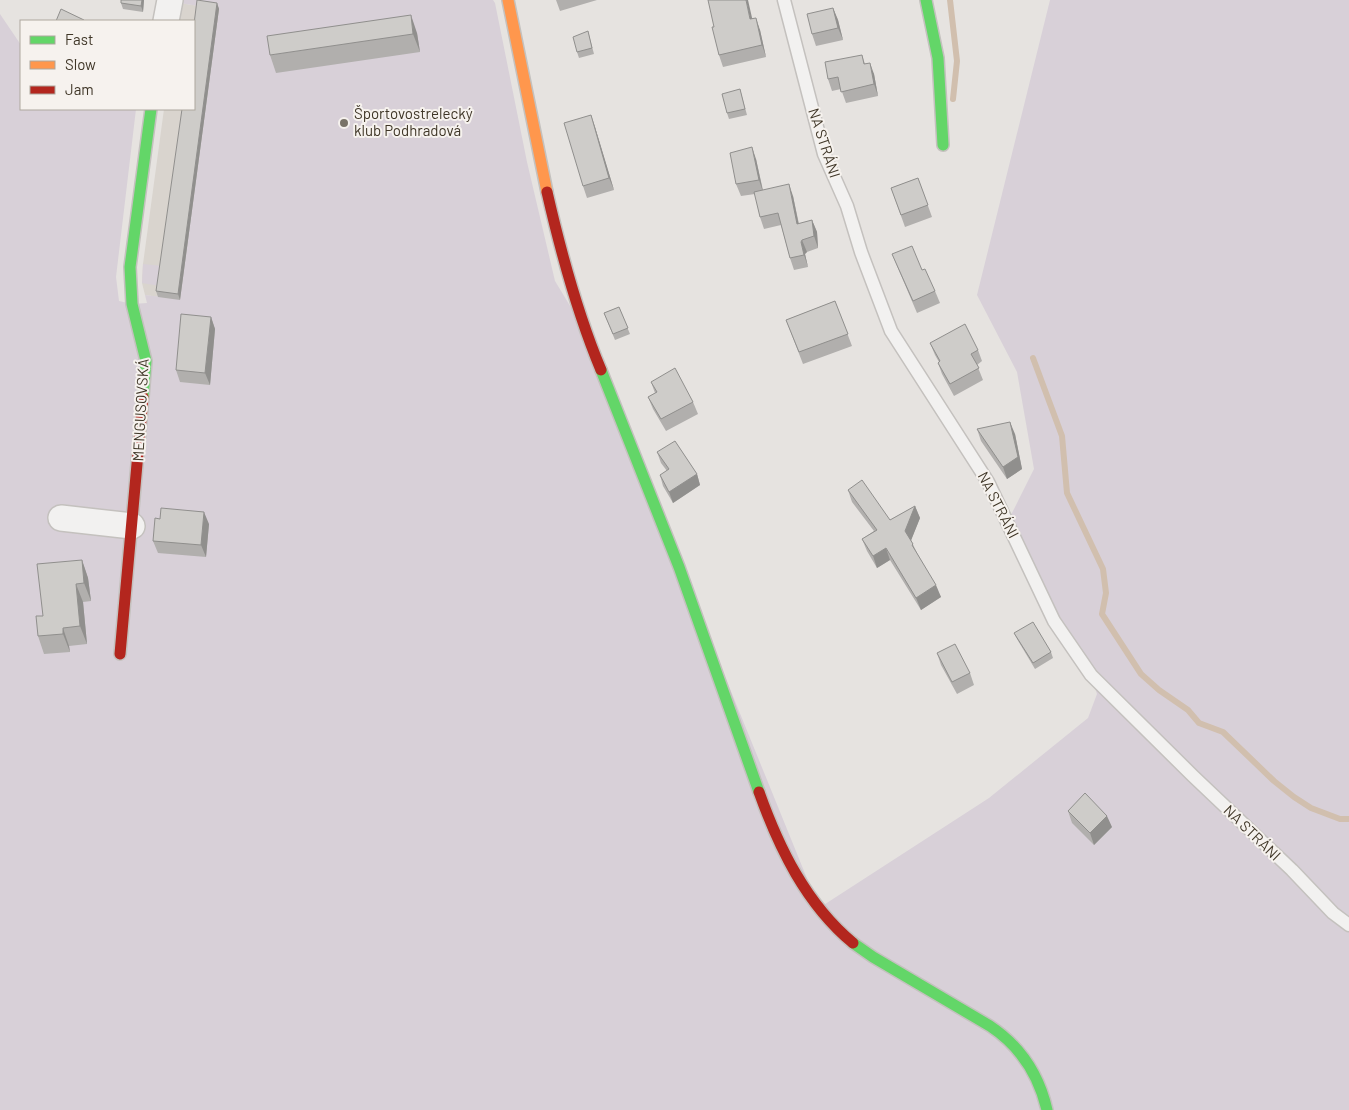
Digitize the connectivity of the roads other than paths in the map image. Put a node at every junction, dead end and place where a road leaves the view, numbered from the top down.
1 (170, 0) edge
2 (508, 0) edge
3 (784, 0) edge
4 (926, 0) edge
5 (166, 20) edge
6 (151, 110) edge
7 (943, 145) dead end
8 (61, 518) dead end
9 (132, 526) junction
10 (120, 654) dead end
11 (1349, 925) edge
12 (1047, 1110) edge

1 - 5 street
2 - 12 street
3 - 11 lane, NA STRÁNI
4 - 7 street
6 - 9 street, MENGUSOVSKÁ
8 - 9 street
9 - 10 street, MENGUSOVSKÁ

